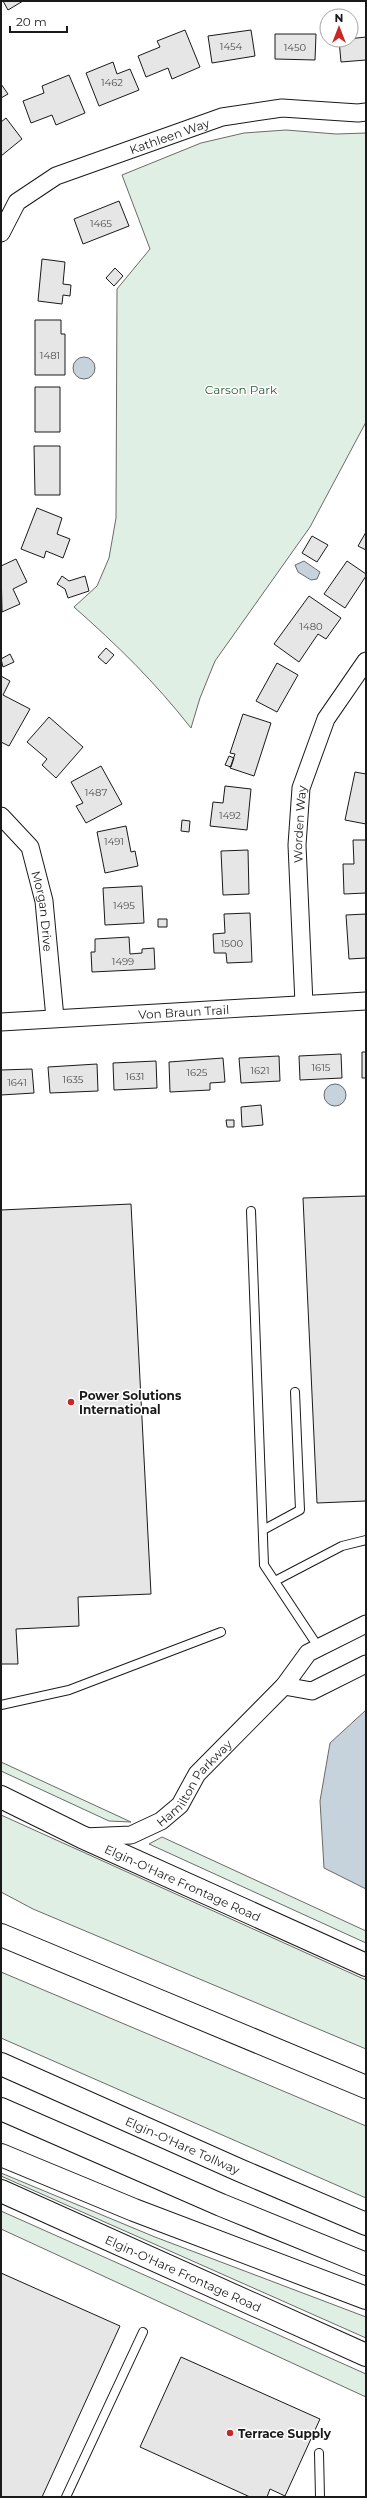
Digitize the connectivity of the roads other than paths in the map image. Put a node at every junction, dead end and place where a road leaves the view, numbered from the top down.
1 (366, 112) edge
2 (1, 233) edge
3 (366, 661) edge
4 (1, 816) edge
5 (366, 1001) edge
6 (304, 1004) junction
7 (55, 1018) junction
8 (1, 1022) edge
9 (251, 1211) dead end
10 (296, 1392) dead end
11 (263, 1530) junction
12 (366, 1540) edge
13 (275, 1581) junction
14 (366, 1624) edge
15 (222, 1632) dead end
16 (319, 1648) junction
17 (366, 1664) edge
18 (284, 1686) junction
19 (1, 1705) edge
20 (1, 1797) edge
21 (82, 1837) junction
22 (1, 1935) edge
23 (366, 1965) edge
24 (1, 2064) edge
25 (366, 2087) edge
26 (1, 2109) edge
27 (1, 2155) edge
28 (1, 2191) edge
29 (366, 2224) edge
30 (366, 2264) edge
31 (366, 2298) edge
32 (142, 2332) dead end
33 (366, 2354) edge
34 (319, 2453) dead end
35 (66, 2497) edge
36 (320, 2497) edge

1 - 2 street, Kathleen Way
3 - 6 street, Worden Way
4 - 7 street, Morgan Drive
5 - 6 street, Von Braun Trail
6 - 7 street, Von Braun Trail
7 - 8 street, Von Braun Trail
9 - 11 lane
10 - 11 lane
11 - 13 lane
12 - 13 lane
13 - 16 lane
14 - 16 street, Hamilton Parkway
15 - 19 lane
16 - 18 street, Hamilton Parkway
17 - 18 street
18 - 21 street, Hamilton Parkway
20 - 21 main road, Elgin-O'Hare Frontage Road
21 - 23 main road, Elgin-O'Hare Frontage Road
22 - 25 main road
24 - 29 main road, Elgin-O'Hare Tollway
26 - 30 main road
27 - 31 main road
28 - 33 main road, Elgin-O'Hare Frontage Road
32 - 35 lane
34 - 36 lane

